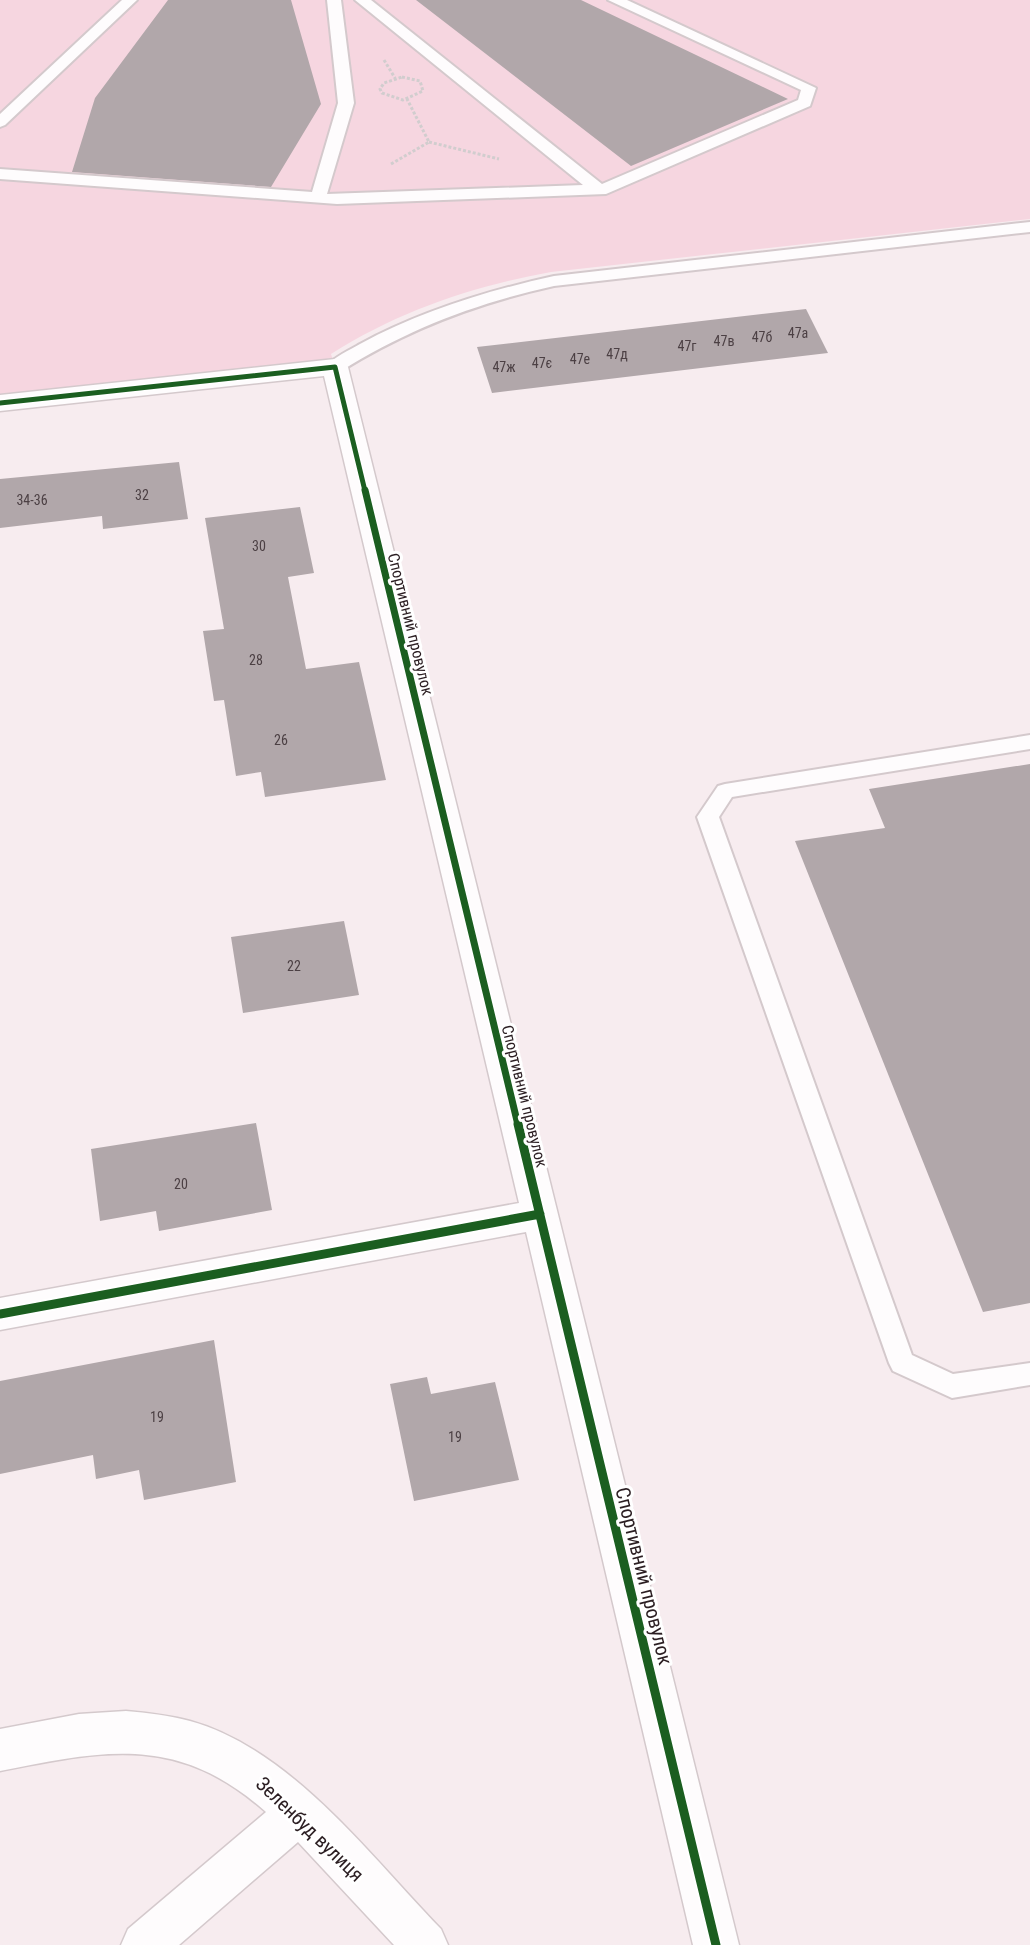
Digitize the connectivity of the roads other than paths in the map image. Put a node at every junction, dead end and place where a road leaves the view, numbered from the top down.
1 (130, 0) edge
2 (334, 0) edge
3 (362, 0) edge
4 (615, 0) edge
5 (0, 122) edge
6 (0, 174) edge
7 (598, 189) junction
8 (325, 198) junction
9 (1030, 227) edge
10 (335, 367) junction
11 (0, 403) edge
12 (1030, 742) edge
13 (540, 1214) junction
14 (0, 1314) edge
15 (1030, 1374) edge
16 (0, 1750) edge
17 (300, 1812) junction
18 (144, 1945) edge
19 (425, 1945) edge
20 (716, 1945) edge

1 - 5 lane
2 - 8 lane
3 - 7 lane
4 - 7 lane
6 - 8 lane
7 - 8 lane
9 - 10 lane
10 - 11 street
10 - 13 street, Спортивний провулок
12 - 15 lane
13 - 14 street
13 - 20 street, Спортивний провулок
16 - 17 street, Зеленбуд вулиця
17 - 18 street
17 - 19 street, Зеленбуд вулиця

